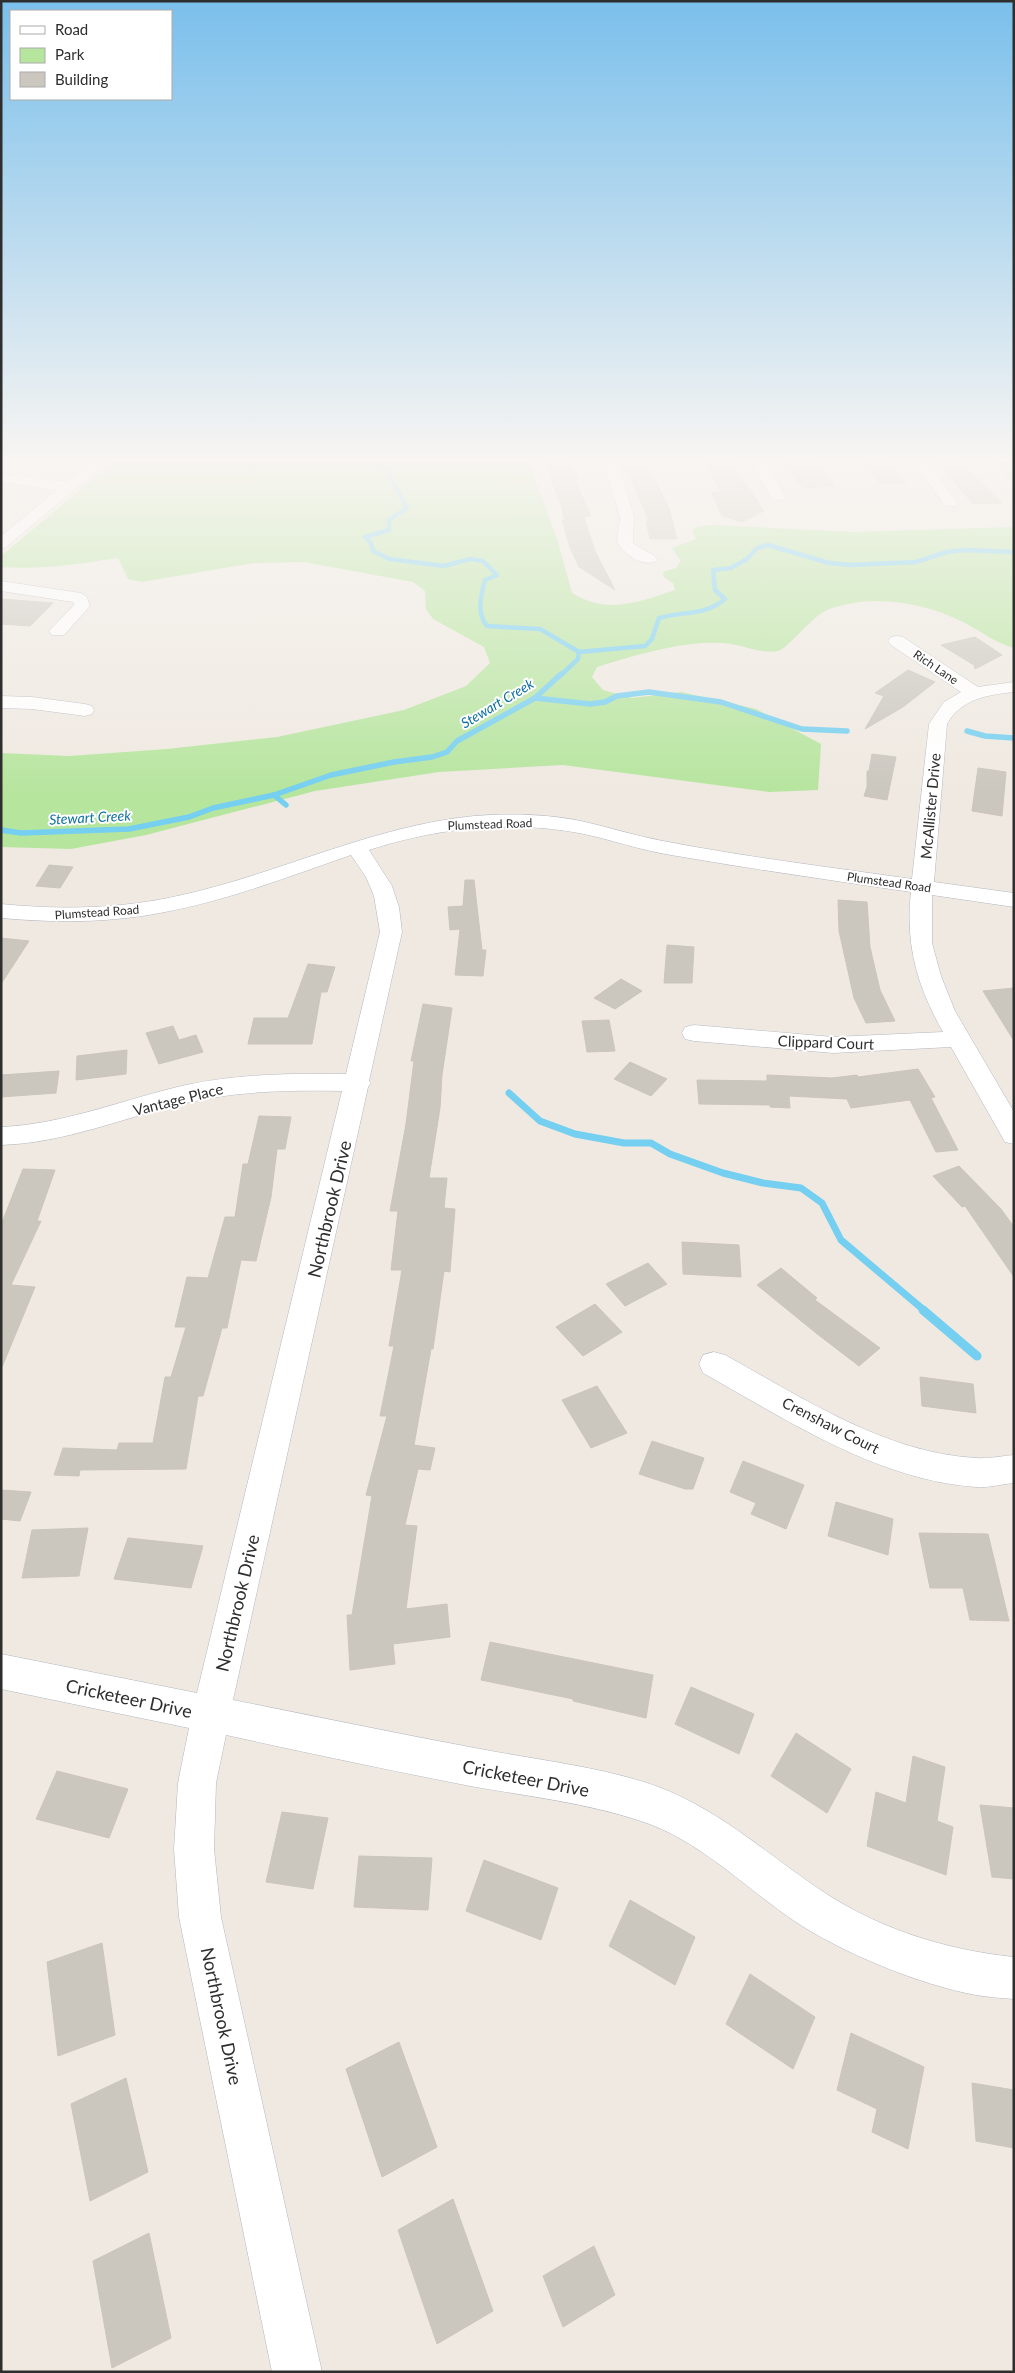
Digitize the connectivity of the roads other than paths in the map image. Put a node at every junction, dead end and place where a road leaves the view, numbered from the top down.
1 (1, 586) edge
2 (58, 631) dead end
3 (897, 641) dead end
4 (1014, 687) edge
5 (975, 693) junction
6 (1, 702) edge
7 (85, 710) dead end
8 (356, 847) junction
9 (922, 886) junction
10 (1014, 900) edge
11 (1, 912) edge
12 (694, 1032) dead end
13 (957, 1039) junction
14 (358, 1083) junction
15 (1014, 1135) edge
16 (1, 1136) edge
17 (714, 1364) dead end
18 (1014, 1469) edge
19 (1, 1672) edge
20 (211, 1714) junction
21 (1014, 1978) edge
22 (297, 2372) edge

1 - 2 street
3 - 5 street, Rich Lane
4 - 5 street, McAllister Drive
5 - 9 street, McAllister Drive
6 - 7 street
8 - 9 street, Plumstead Road
8 - 11 street, Plumstead Road
8 - 14 street, Northbrook Drive
9 - 10 street, Plumstead Road
9 - 13 street, McAllister Drive
12 - 13 street, Clippard Court
13 - 15 street, McAllister Drive
14 - 16 street, Vantage Place
14 - 20 street, Northbrook Drive
17 - 18 street, Crenshaw Court
19 - 20 street, Cricketeer Drive
20 - 21 street, Cricketeer Drive
20 - 22 street, Northbrook Drive

